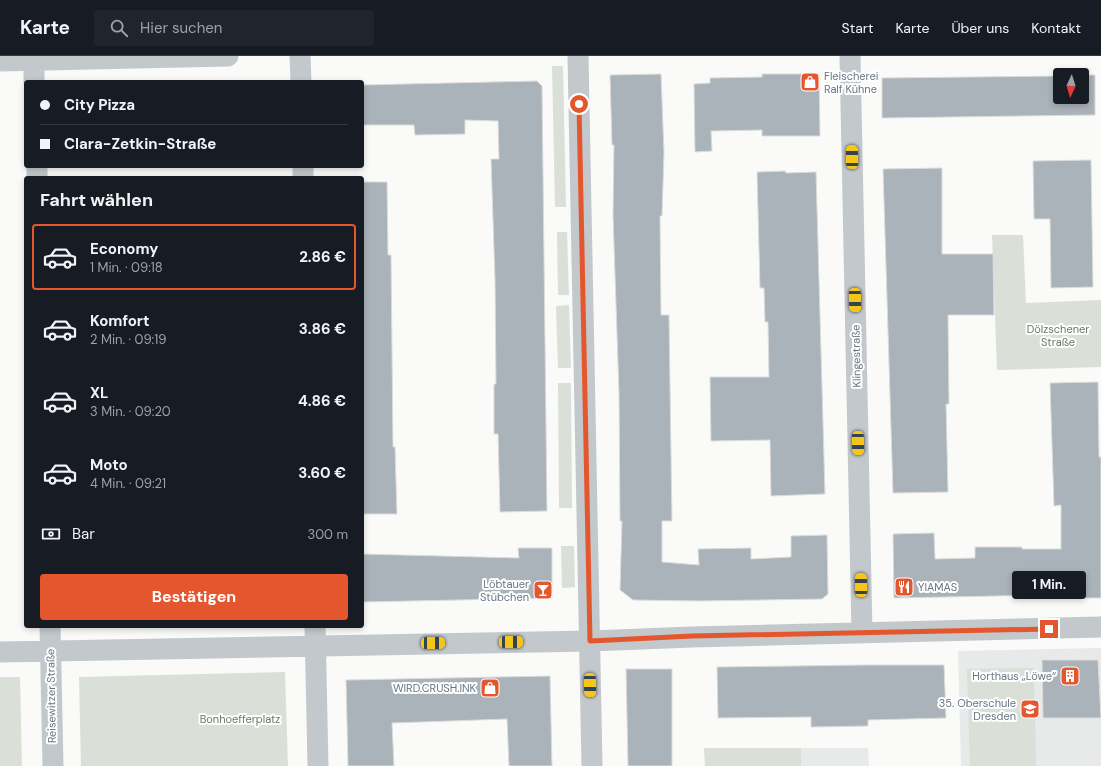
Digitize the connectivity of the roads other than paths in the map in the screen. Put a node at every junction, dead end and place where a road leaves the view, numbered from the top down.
1 (228, 56) edge
2 (300, 56) edge
3 (578, 56) edge
4 (850, 56) edge
5 (34, 58) edge
6 (0, 61) edge
7 (34, 80) edge
8 (301, 80) edge
9 (1101, 627) edge
10 (50, 628) edge
11 (862, 633) junction
12 (315, 636) edge
13 (590, 641) junction
14 (50, 651) junction
15 (0, 652) edge
16 (53, 766) edge
17 (318, 766) edge
18 (592, 766) edge

1 - 5 street
2 - 8 street
3 - 13 street
4 - 11 street, Klingestraße
5 - 6 street
5 - 7 street
9 - 11 street
10 - 14 street, Reisewitzer Straße
11 - 13 street
12 - 13 street
12 - 14 street
12 - 17 street
13 - 18 street
14 - 15 street
14 - 16 street, Reisewitzer Straße

